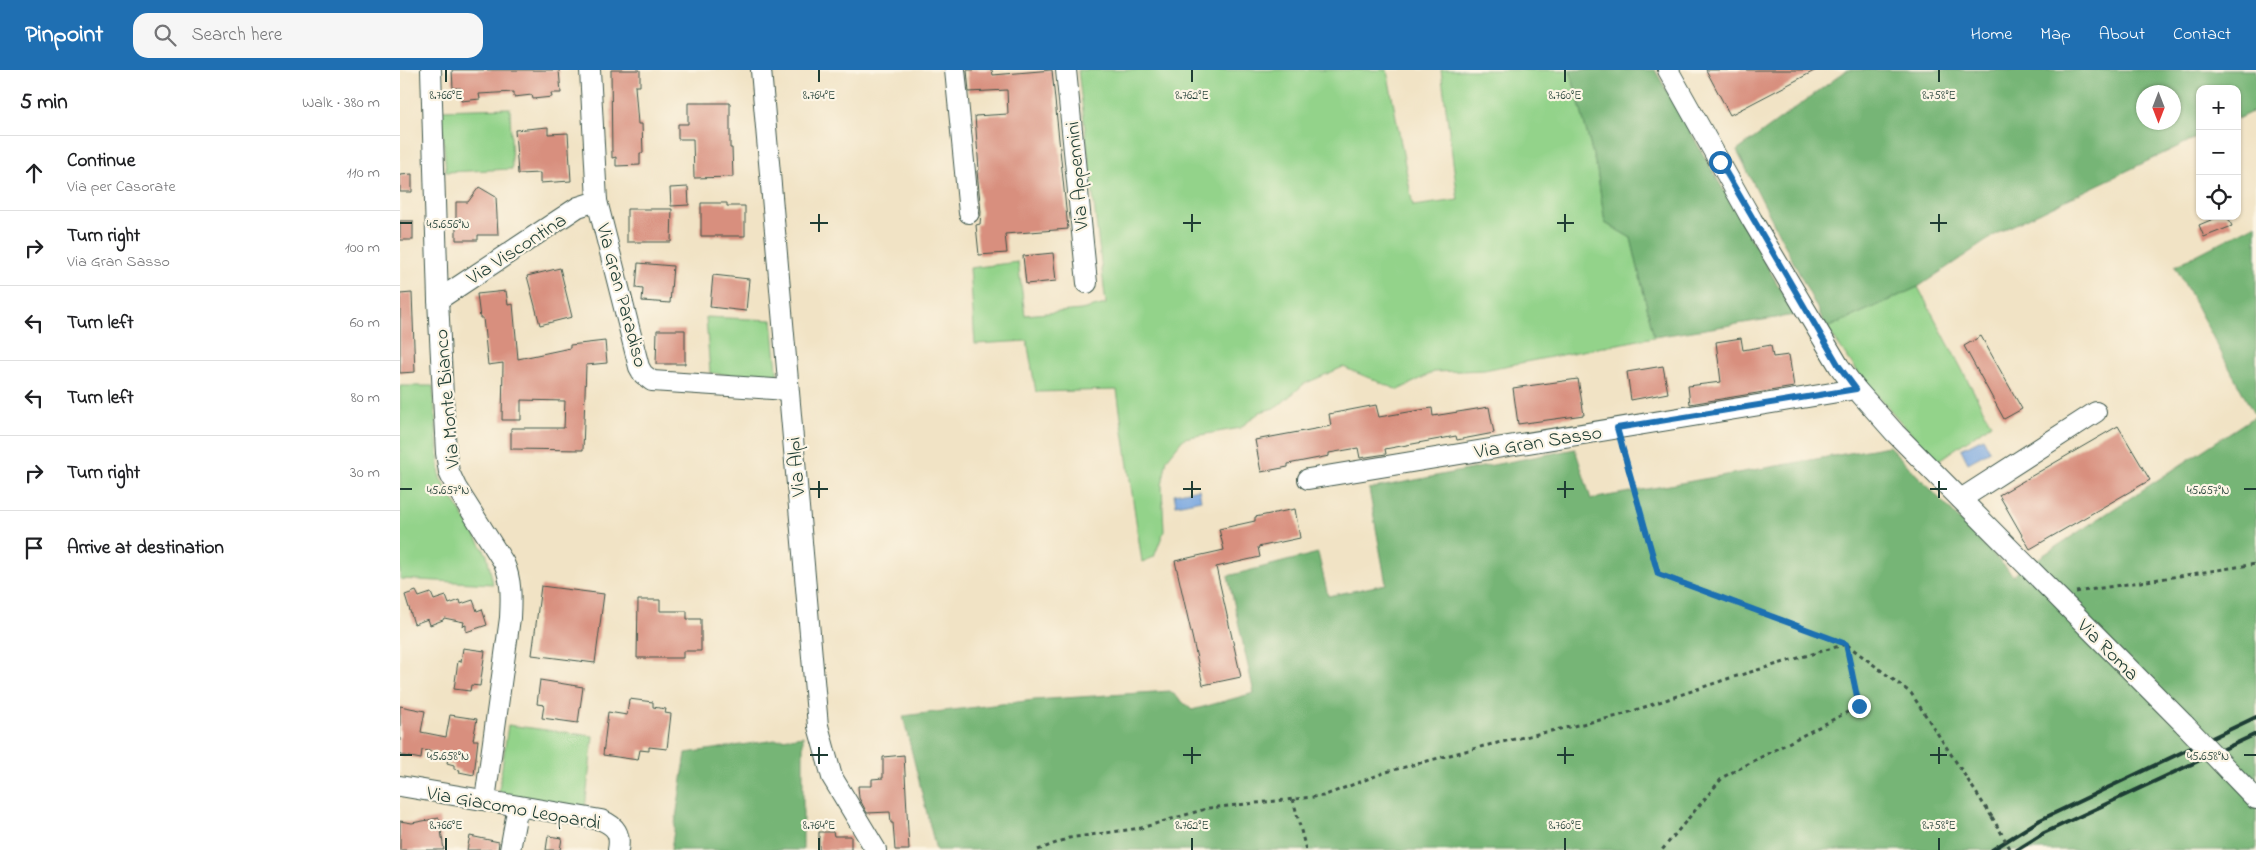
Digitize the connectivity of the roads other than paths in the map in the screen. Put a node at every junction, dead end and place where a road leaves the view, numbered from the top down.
1 (431, 70) edge
2 (590, 70) edge
3 (761, 70) edge
4 (955, 70) edge
5 (1066, 70) edge
6 (1668, 70) edge
7 (597, 201) junction
8 (969, 213) dead end
9 (1087, 283) dead end
10 (438, 300) junction
11 (1856, 389) junction
12 (788, 390) junction
13 (2096, 412) dead end
14 (1308, 479) dead end
15 (1962, 500) junction
16 (400, 786) edge
17 (485, 800) junction
18 (2256, 800) edge
19 (518, 806) junction
20 (619, 844) edge
21 (510, 850) edge
22 (876, 850) edge

1 - 10 street, Via Monte Bianco
2 - 7 street, Via Gran Paradiso
3 - 12 street, Via Alpi
4 - 8 street
5 - 9 street, Via Appennini
6 - 11 street, Via Roma
7 - 10 street, Via Viscontina
7 - 12 street, Via Gran Paradiso
10 - 17 street, Via Monte Bianco
11 - 14 street, Via Gran Sasso
11 - 15 street, Via Roma
12 - 22 street, Via Alpi
13 - 15 street
15 - 18 street, Via Roma, bridge
16 - 17 street, Via Giacomo Leopardi
17 - 19 street, Via Giacomo Leopardi
19 - 20 street, Via Giacomo Leopardi
19 - 21 street

